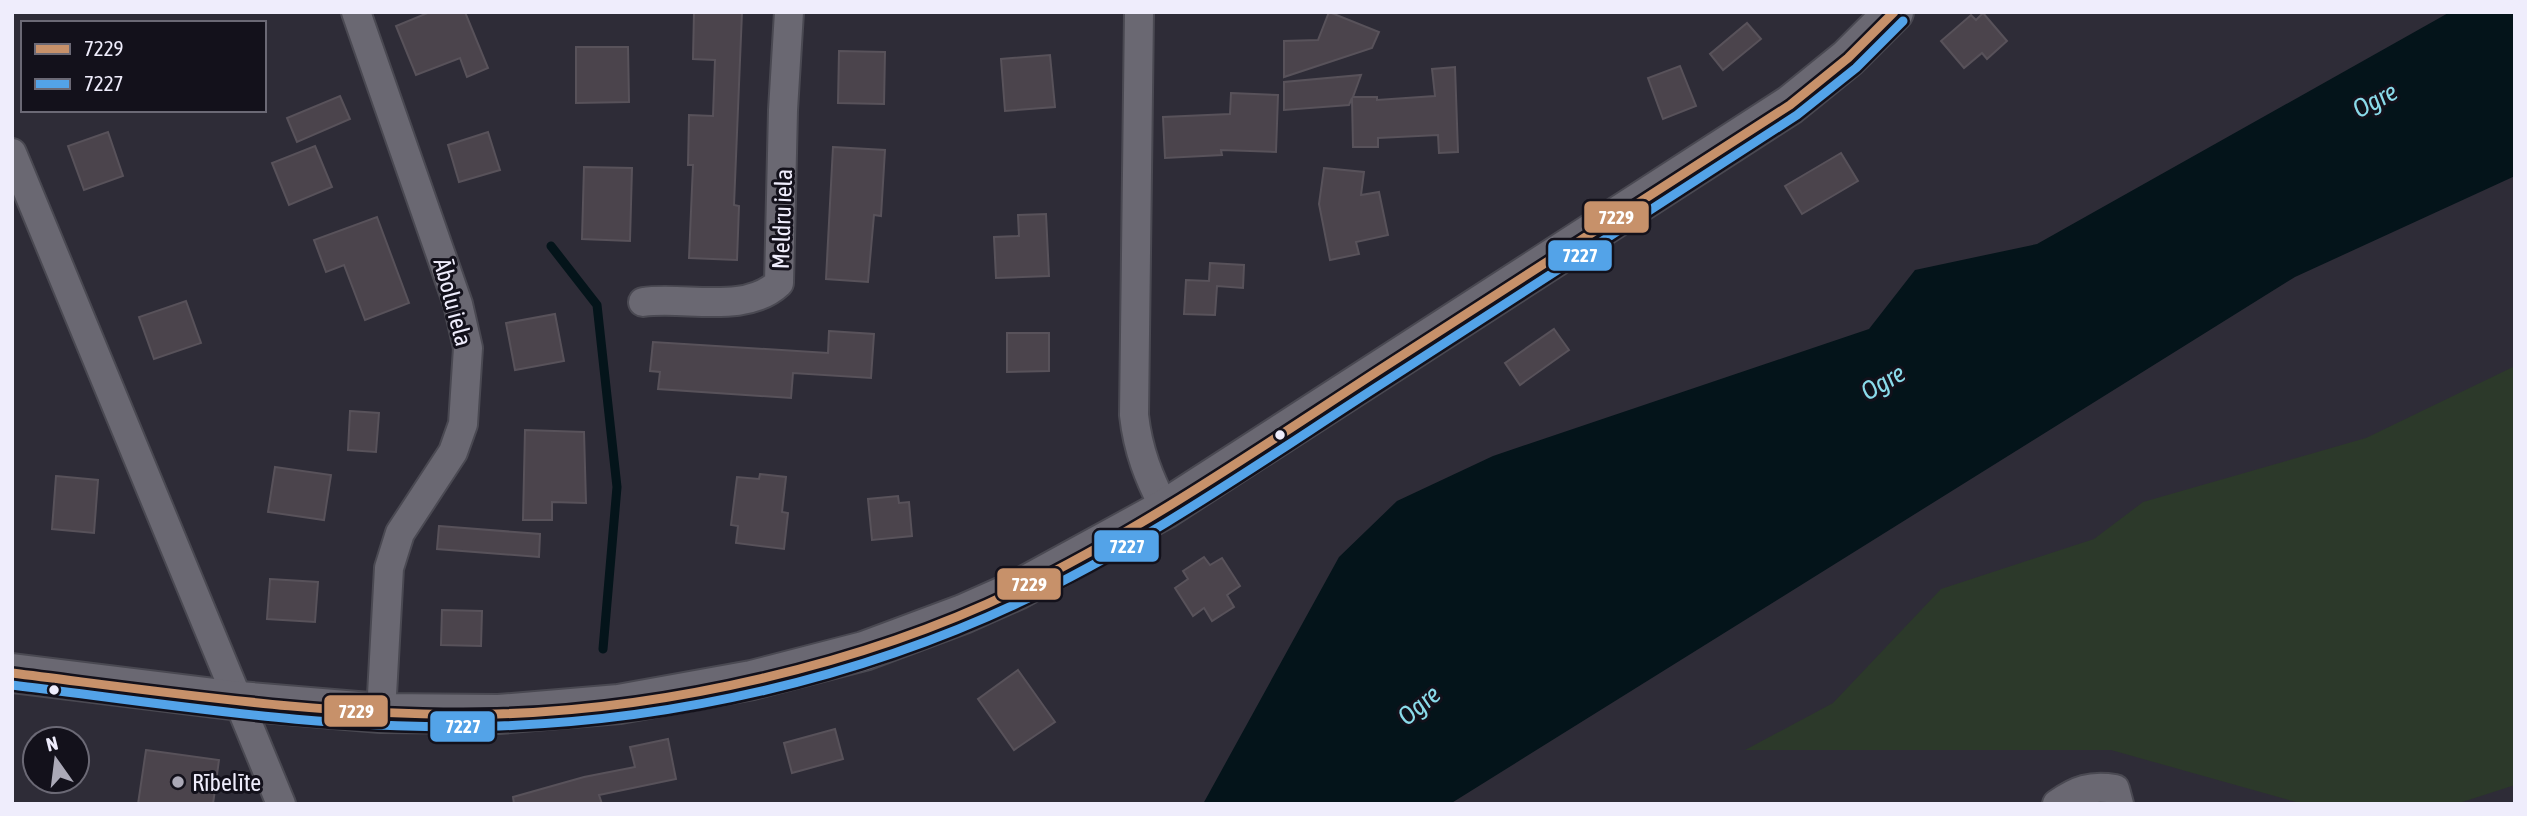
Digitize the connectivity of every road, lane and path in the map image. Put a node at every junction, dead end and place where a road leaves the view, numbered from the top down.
1 (356, 12) edge
2 (789, 12) edge
3 (1139, 12) edge
4 (1895, 12) edge
5 (12, 153) edge
6 (643, 302) dead end
7 (1165, 509) junction
8 (12, 673) edge
9 (239, 701) junction
10 (381, 713) junction
11 (2117, 796) edge
12 (281, 804) edge
13 (2057, 804) edge

1 - 10 street, Ābolu iela
2 - 6 street, Meldru iela
3 - 7 street
4 - 7 main road
5 - 9 street
7 - 10 main road
8 - 9 main road
9 - 10 main road
9 - 12 street
11 - 13 street

